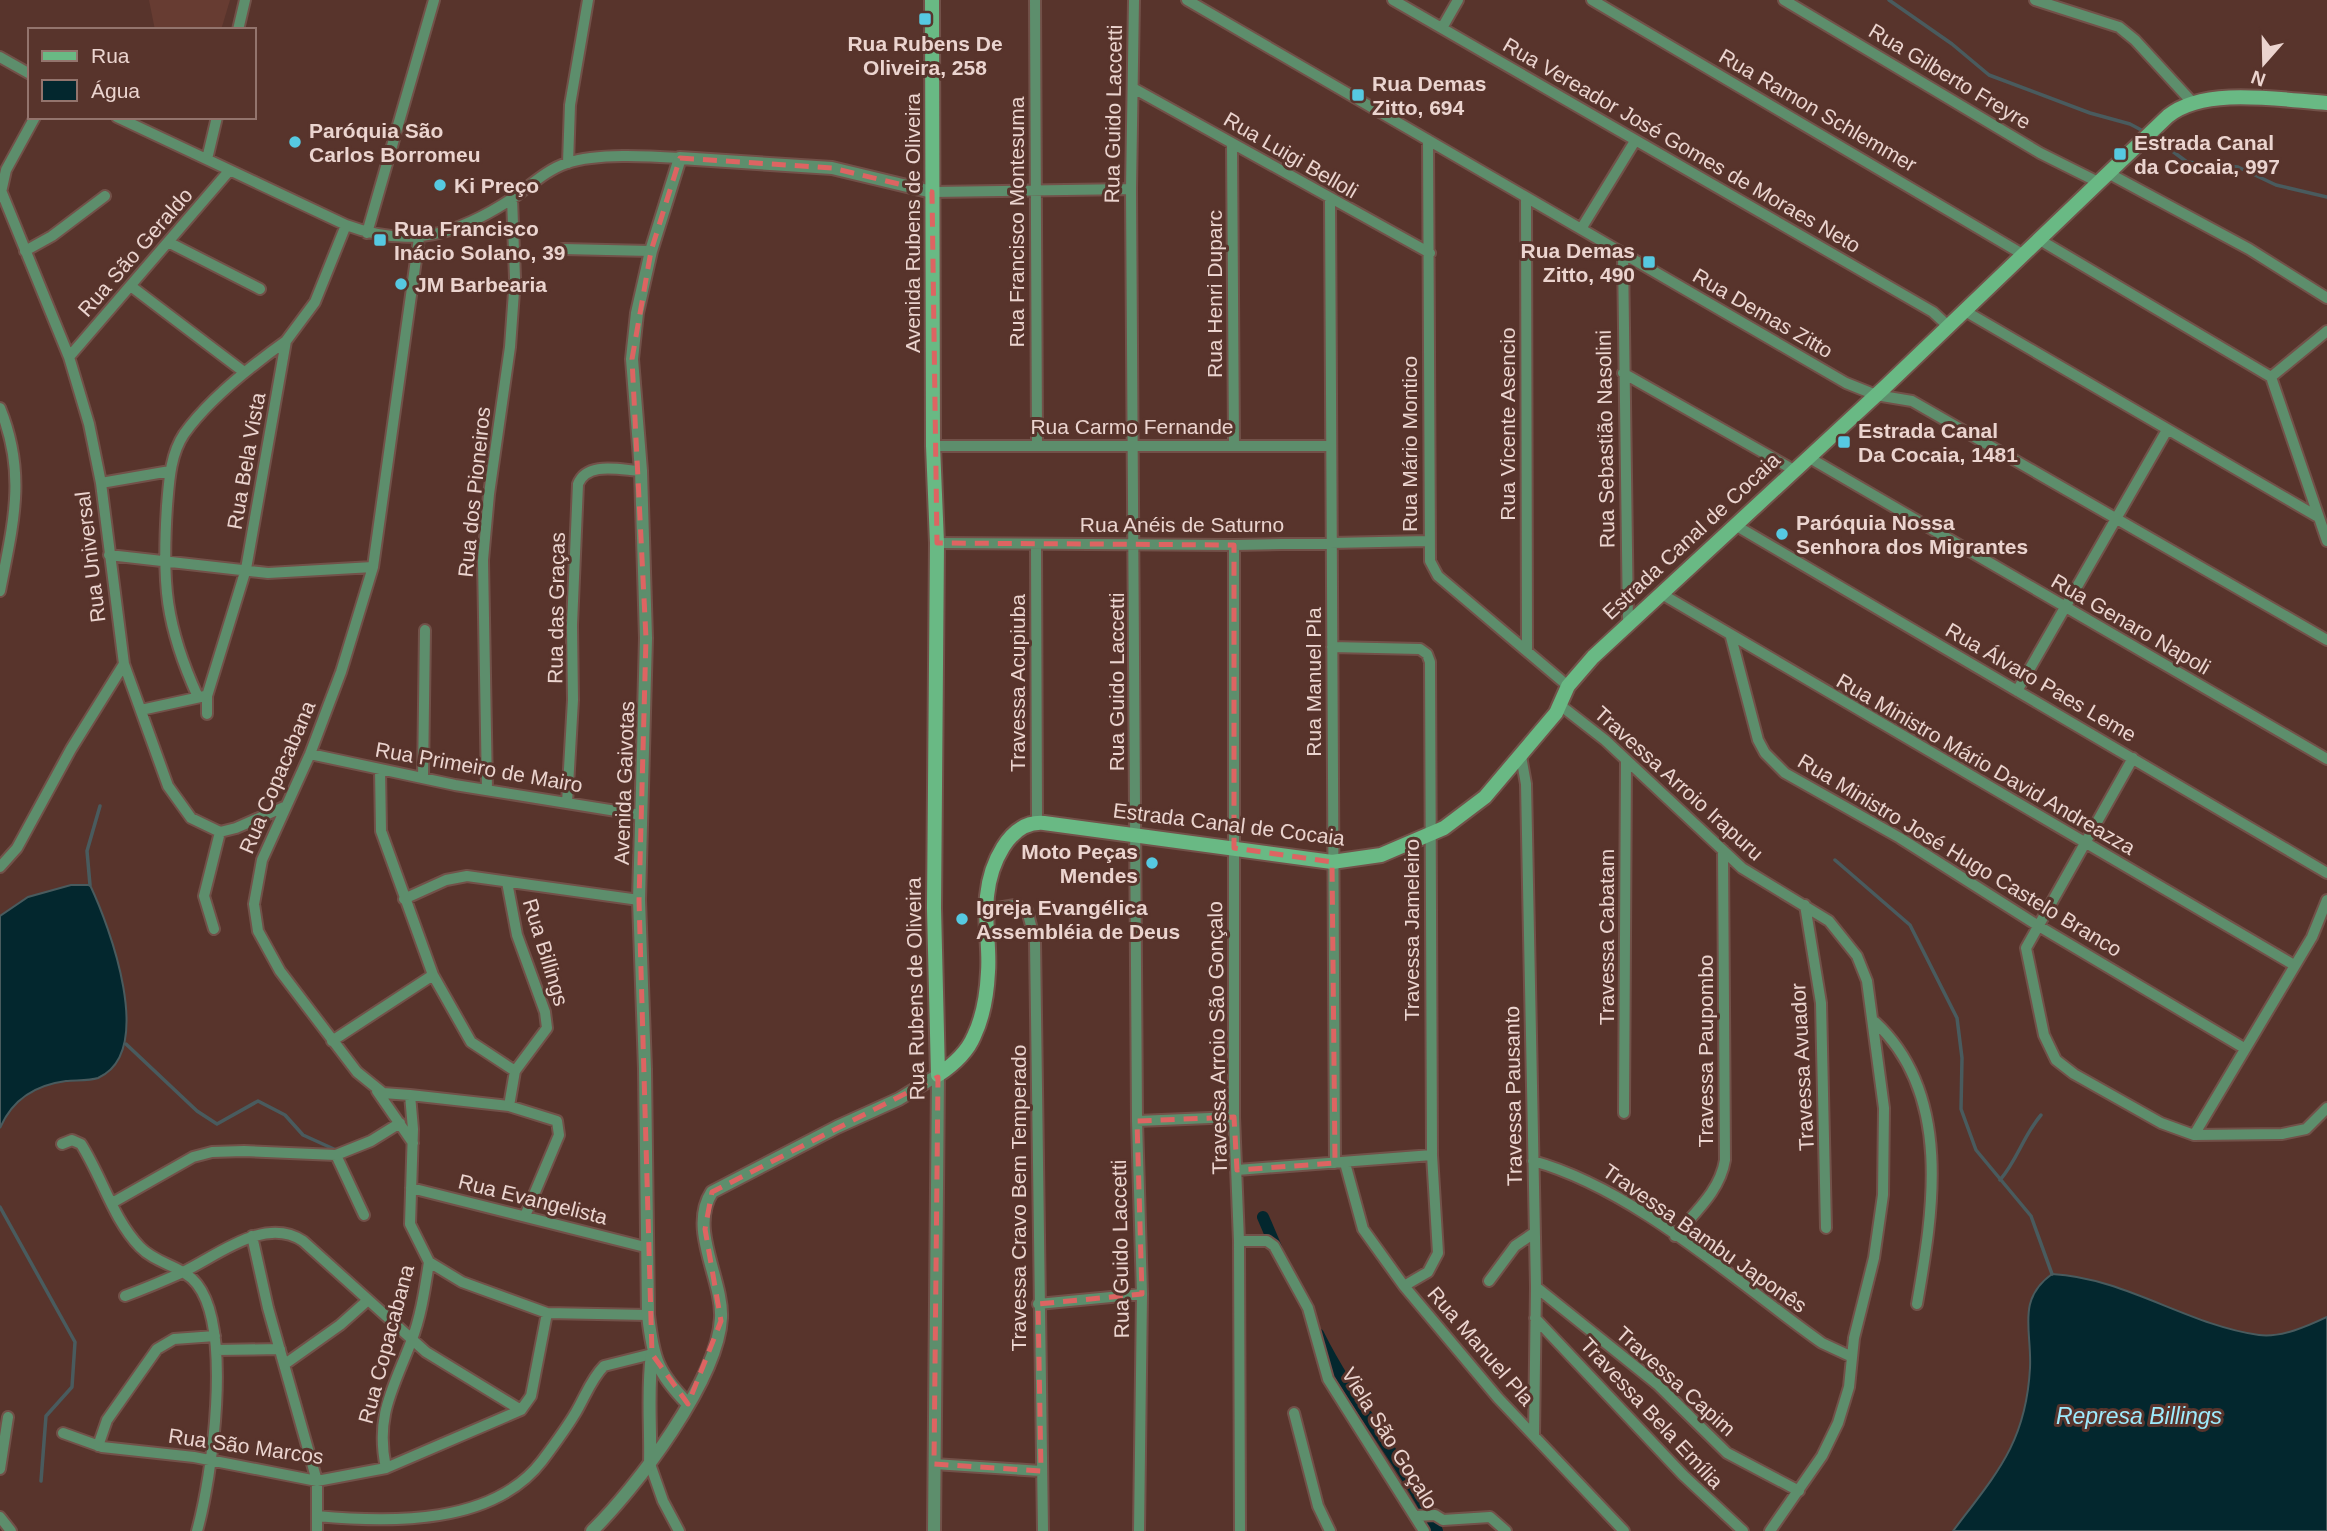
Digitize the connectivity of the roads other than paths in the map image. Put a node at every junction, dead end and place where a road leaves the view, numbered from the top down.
1 (245, 0) edge
2 (434, 0) edge
3 (587, 0) edge
4 (932, 0) edge
5 (1035, 0) edge
6 (1134, 0) edge
7 (1187, 0) edge
8 (1394, 0) edge
9 (1458, 0) edge
10 (1592, 0) edge
11 (1784, 0) edge
12 (2035, 0) edge
13 (238, 28) edge
14 (1441, 28) junction
15 (0, 57) edge
16 (28, 73) edge
17 (1133, 88) junction
18 (2192, 102) junction
19 (2327, 103) edge
20 (35, 119) edge
21 (121, 119) edge
22 (217, 119) edge
23 (1428, 140) junction
24 (1635, 141) junction
25 (1233, 143) junction
26 (680, 158) junction
27 (207, 159) junction
28 (568, 163) junction
29 (3, 169) edge
30 (229, 171) junction
31 (2103, 178) junction
32 (1035, 189) junction
33 (1131, 189) junction
34 (932, 192) junction
35 (1, 195) edge
36 (105, 197) dead end
37 (1526, 197) junction
38 (512, 198) junction
39 (1330, 201) junction
40 (346, 225) junction
41 (1581, 229) junction
42 (367, 233) junction
43 (419, 238) junction
44 (2040, 240) junction
45 (170, 243) junction
46 (563, 249) dead end
47 (25, 251) junction
48 (651, 251) junction
49 (1430, 253) junction
50 (1623, 254) junction
51 (2024, 255) junction
52 (132, 287) junction
53 (260, 289) dead end
54 (2327, 298) edge
55 (1965, 311) junction
56 (1948, 326) junction
57 (2327, 331) edge
58 (286, 341) junction
59 (69, 357) junction
60 (244, 372) junction
61 (1623, 373) junction
62 (2271, 377) junction
63 (1876, 395) junction
64 (0, 408) edge
65 (2168, 430) junction
66 (1037, 444) junction
67 (1134, 444) junction
68 (1234, 445) junction
69 (933, 446) junction
70 (1330, 446) junction
71 (1808, 457) junction
72 (1794, 470) junction
73 (170, 471) junction
74 (641, 471) junction
75 (101, 483) junction
76 (2318, 517) junction
77 (2116, 519) junction
78 (1735, 525) junction
79 (1428, 541) junction
80 (2327, 541) edge
81 (1134, 542) junction
82 (1332, 542) junction
83 (937, 543) junction
84 (1036, 544) junction
85 (1234, 545) junction
86 (109, 555) junction
87 (164, 561) junction
88 (373, 567) junction
89 (246, 569) junction
90 (0, 591) edge
91 (1660, 593) junction
92 (2065, 609) junction
93 (1628, 623) junction
94 (425, 630) dead end
95 (1731, 637) junction
96 (2327, 640) edge
97 (1332, 647) junction
98 (1527, 651) junction
99 (124, 664) junction
100 (1568, 686) junction
101 (2017, 691) junction
102 (203, 696) junction
103 (1560, 705) junction
104 (141, 710) junction
105 (207, 714) dead end
106 (310, 754) junction
107 (1521, 756) junction
108 (2133, 758) junction
109 (2327, 759) edge
110 (1626, 761) junction
111 (380, 769) junction
112 (423, 778) junction
113 (486, 790) junction
114 (567, 803) junction
115 (284, 807) junction
116 (641, 814) junction
117 (1037, 822) junction
118 (220, 832) junction
119 (1136, 834) junction
120 (1430, 834) junction
121 (2085, 844) junction
122 (1234, 848) junction
123 (1723, 850) junction
124 (2, 861) edge
125 (1332, 862) junction
126 (2327, 873) edge
127 (507, 882) junction
128 (404, 899) junction
129 (639, 900) junction
130 (2327, 900) edge
131 (1805, 905) junction
132 (986, 910) junction
133 (2037, 925) junction
134 (214, 929) dead end
135 (2294, 965) junction
136 (433, 975) junction
137 (1875, 1023) junction
138 (332, 1041) junction
139 (2244, 1048) junction
140 (515, 1071) junction
141 (938, 1075) junction
142 (375, 1089) junction
143 (410, 1095) junction
144 (509, 1106) junction
145 (2327, 1108) edge
146 (1624, 1113) dead end
147 (1234, 1117) junction
148 (1137, 1121) junction
149 (400, 1124) junction
150 (2194, 1135) junction
151 (413, 1143) junction
152 (62, 1144) dead end
153 (336, 1155) junction
154 (1432, 1155) junction
155 (1533, 1161) junction
156 (1340, 1163) junction
157 (1237, 1170) junction
158 (411, 1188) junction
159 (112, 1203) junction
160 (364, 1215) dead end
161 (525, 1216) junction
162 (1826, 1228) dead end
163 (1534, 1233) junction
164 (1675, 1236) junction
165 (252, 1237) junction
166 (1239, 1241) junction
167 (645, 1247) junction
168 (429, 1262) junction
169 (183, 1272) junction
170 (1489, 1281) dead end
171 (1404, 1286) junction
172 (1536, 1287) junction
173 (1142, 1294) junction
174 (125, 1296) dead end
175 (368, 1300) junction
176 (1038, 1304) junction
177 (1917, 1304) dead end
178 (547, 1313) junction
179 (648, 1315) junction
180 (1535, 1318) junction
181 (215, 1336) junction
182 (412, 1340) junction
183 (280, 1349) junction
184 (216, 1350) junction
185 (652, 1354) junction
186 (1850, 1356) junction
187 (285, 1364) junction
188 (688, 1404) junction
189 (522, 1410) junction
190 (1294, 1413) dead end
191 (8, 1417) dead end
192 (63, 1433) dead end
193 (1534, 1435) junction
194 (98, 1446) junction
195 (211, 1460) junction
196 (650, 1464) junction
197 (934, 1464) junction
198 (386, 1468) junction
199 (0, 1469) edge
200 (1041, 1471) junction
201 (317, 1480) junction
202 (1799, 1491) junction
203 (317, 1516) junction
204 (1417, 1516) junction
205 (0, 1517) edge
206 (11, 1531) edge
207 (197, 1531) edge
208 (317, 1531) edge
209 (593, 1531) edge
210 (679, 1531) edge
211 (934, 1531) edge
212 (1043, 1531) edge
213 (1139, 1531) edge
214 (1240, 1531) edge
215 (1330, 1531) edge
216 (1424, 1531) edge
217 (1506, 1531) edge
218 (1623, 1531) edge
219 (1742, 1531) edge
220 (1770, 1531) edge

1 - 13 street
2 - 42 street
3 - 28 street
4 - 34 main road, Avenida Rubens de Oliveira
5 - 32 street, Rua Francisco Montesuma
6 - 17 street, Rua Guido Laccetti
7 - 23 street, Rua Demas Zitto
8 - 14 street, Rua Vereador José Gomes de Moraes Neto
9 - 14 street
10 - 51 street, Rua Ramon Schlemmer
11 - 31 street, Rua Gilberto Freyre
12 - 18 street
14 - 24 street, Rua Vereador José Gomes de Moraes Neto
15 - 16 street
17 - 25 street, Rua Luigi Belloli
17 - 33 street, Rua Guido Laccetti
18 - 19 main road, Estrada Canal de Cocaia
18 - 31 main road, Estrada Canal de Cocaia
20 - 29 street
21 - 27 street
22 - 27 street
23 - 37 street, Rua Demas Zitto
23 - 49 street, Rua Mário Montico
24 - 41 street
24 - 56 street, Rua Vereador José Gomes de Moraes Neto
25 - 39 street, Rua Luigi Belloli
25 - 68 street, Rua Henri Duparc
26 - 28 street
26 - 34 street
26 - 48 street, Avenida Gaivotas
27 - 30 street
28 - 38 street
29 - 35 street
30 - 40 street
30 - 45 street, Rua São Geraldo
31 - 44 main road, Estrada Canal de Cocaia
31 - 54 street, Rua Gilberto Freyre
32 - 33 street
32 - 34 street
32 - 66 street, Rua Francisco Montesuma
33 - 67 street, Rua Guido Laccetti
34 - 69 main road, Avenida Rubens de Oliveira
35 - 47 street, Rua Universal
36 - 47 street
37 - 41 street, Rua Demas Zitto
37 - 98 street, Rua Vicente Asencio
38 - 43 street
38 - 113 street, Rua dos Pioneiros
39 - 49 street, Rua Luigi Belloli
39 - 70 street, Rua Manuel Pla
40 - 42 street
40 - 58 street, Rua Bela Vista
41 - 50 street, Rua Demas Zitto
42 - 43 street
43 - 88 street, Rua Copacabana
44 - 51 main road, Estrada Canal de Cocaia
44 - 62 street
45 - 52 street, Rua São Geraldo
45 - 53 street
46 - 48 street
47 - 59 street, Rua Universal
48 - 74 street, Avenida Gaivotas
49 - 79 street, Rua Mário Montico
50 - 61 street, Rua Sebastião Nasolini
50 - 63 street, Rua Demas Zitto
51 - 55 main road, Estrada Canal de Cocaia
52 - 59 street, Rua São Geraldo
52 - 60 street
55 - 56 main road, Estrada Canal de Cocaia
55 - 65 street
56 - 63 main road, Estrada Canal de Cocaia
57 - 62 street
58 - 60 street
58 - 89 street, Rua Bela Vista
59 - 75 street, Rua Universal
60 - 73 street
61 - 72 street
61 - 93 street, Rua Sebastião Nasolini
62 - 76 street
63 - 71 main road, Estrada Canal de Cocaia
63 - 77 street, Rua Demas Zitto
64 - 90 street
65 - 76 street
65 - 77 street
66 - 67 street, Rua Carmo Fernande
66 - 69 street, Rua Carmo Fernande
67 - 68 street, Rua Carmo Fernande
67 - 81 street, Rua Guido Laccetti
68 - 70 street, Rua Carmo Fernande
69 - 83 main road, Rua Rubens de Oliveira
70 - 82 street, Rua Manuel Pla
71 - 72 main road, Estrada Canal de Cocaia
71 - 92 street, Rua Genaro Napoli
72 - 78 main road, Estrada Canal de Cocaia
73 - 75 street
73 - 87 street
74 - 114 street, Rua das Graças
74 - 116 street, Avenida Gaivotas
75 - 86 street, Rua Universal
76 - 80 street
77 - 92 street
77 - 96 street, Rua Demas Zitto
78 - 91 main road, Estrada Canal de Cocaia
78 - 101 street, Rua Álvaro Paes Leme
79 - 82 street, Rua Anéis de Saturno
79 - 98 street, Rua Mário Montico
81 - 84 street, Rua Anéis de Saturno
81 - 85 street, Rua Anéis de Saturno
81 - 119 street, Rua Guido Laccetti
82 - 85 street, Rua Anéis de Saturno
82 - 97 street, Rua Manuel Pla
83 - 84 street, Rua Anéis de Saturno
83 - 141 main road, Rua Rubens de Oliveira
84 - 117 street, Travessa Acupiuba
85 - 122 street, Travessa Arroio São Gonçalo
86 - 87 street
86 - 99 street, Rua Universal
87 - 89 street
87 - 102 street
88 - 89 street
88 - 106 street, Rua Copacabana
89 - 102 street, Rua Bela Vista
91 - 93 main road, Estrada Canal de Cocaia
91 - 95 street, Rua Ministro Mário David Andreazza
92 - 101 street
92 - 109 street, Rua Genaro Napoli
93 - 100 main road, Estrada Canal de Cocaia
94 - 112 street
95 - 121 street, Rua Ministro Mário David Andreazza
95 - 133 street, Rua Ministro José Hugo Castelo Branco
97 - 120 street, Travessa Jameleiro
97 - 125 street, Rua Manuel Pla
98 - 100 street, Rua Mário Montico
99 - 104 street, Rua Universal
99 - 124 street
100 - 103 main road, Estrada Canal de Cocaia
101 - 108 street, Rua Álvaro Paes Leme
102 - 104 street
102 - 105 street, Rua Bela Vista
103 - 107 main road, Estrada Canal de Cocaia
103 - 110 street, Travessa Arroio Irapuru
104 - 118 street, Rua Universal
106 - 111 street, Rua Primeiro de Mairo
106 - 115 street, Rua Copacabana
107 - 120 main road, Estrada Canal de Cocaia
107 - 155 street, Travessa Pausanto
108 - 121 street
108 - 126 street, Rua Álvaro Paes Leme
110 - 123 street, Travessa Arroio Irapuru
110 - 146 street, Travessa Cabatam
111 - 112 street, Rua Primeiro de Mairo
111 - 128 street
112 - 113 street, Rua Primeiro de Mairo
113 - 114 street, Rua Primeiro de Mairo
114 - 116 street, Rua Primeiro de Mairo
115 - 118 street
115 - 138 street, Rua Copacabana
116 - 129 street, Avenida Gaivotas
117 - 119 main road, Estrada Canal de Cocaia
117 - 132 main road
118 - 134 street
119 - 122 main road, Estrada Canal de Cocaia
119 - 148 street, Rua Guido Laccetti
120 - 125 main road, Estrada Canal de Cocaia
120 - 154 street, Travessa Jameleiro
121 - 133 street
121 - 135 street, Rua Ministro Mário David Andreazza
122 - 125 main road, Estrada Canal de Cocaia
122 - 147 street, Travessa Arroio São Gonçalo
123 - 131 street, Travessa Arroio Irapuru
123 - 164 street, Travessa Paupombo
125 - 156 street, Rua Manuel Pla
127 - 128 street
127 - 129 street
127 - 140 street, Rua Billings
128 - 136 street
129 - 167 street, Avenida Gaivotas
130 - 135 street
131 - 137 street, Travessa Arroio Irapuru
131 - 162 street, Travessa Avuador
132 - 141 main road
132 - 176 street, Travessa Cravo Bem Temperado
133 - 139 street, Rua Ministro José Hugo Castelo Branco
133 - 150 street
135 - 139 street
136 - 138 street
136 - 140 street
137 - 177 street
137 - 186 street, Travessa Arroio Irapuru
138 - 142 street, Rua Copacabana
139 - 150 street
140 - 144 street, Rua Billings
141 - 188 street
141 - 197 street, Rua Rubens de Oliveira
142 - 143 street
142 - 149 street, Rua Copacabana
143 - 144 street
143 - 151 street, Rua Copacabana
144 - 161 street
145 - 150 street
147 - 148 street
147 - 157 street, Travessa Arroio São Gonçalo
148 - 173 street, Rua Guido Laccetti
149 - 151 street, Rua Copacabana
149 - 153 street
151 - 158 street, Rua Copacabana
152 - 159 street
153 - 159 street
153 - 160 street
154 - 156 street
154 - 171 street, Travessa Jameleiro
155 - 163 street, Travessa Pausanto
155 - 164 street, Travessa Bambu Japonês
156 - 157 street
156 - 171 street, Rua Manuel Pla
157 - 166 street, Travessa Arroio São Gonçalo
158 - 161 street, Rua Evangelista
158 - 168 street, Rua Copacabana
159 - 169 street
161 - 167 street, Rua Evangelista
163 - 170 street
163 - 172 street, Travessa Pausanto
164 - 186 street, Travessa Bambu Japonês
165 - 169 street
165 - 175 street
165 - 183 street
166 - 204 street, Viela São Goçalo
166 - 214 street, Travessa Arroio São Gonçalo
167 - 179 street, Avenida Gaivotas
168 - 178 street
168 - 182 street, Rua Copacabana
169 - 174 street
169 - 181 street
171 - 193 street, Rua Manuel Pla
172 - 180 street, Travessa Pausanto
172 - 202 street, Travessa Capim
173 - 176 street
173 - 213 street, Rua Guido Laccetti
175 - 182 street
175 - 187 street
176 - 200 street, Travessa Cravo Bem Temperado
178 - 179 street
178 - 189 street
179 - 185 street, Avenida Gaivotas
180 - 193 street, Travessa Pausanto
180 - 219 street, Travessa Bela Emília
181 - 184 street
181 - 194 street
182 - 189 street
182 - 198 street, Rua Copacabana
183 - 184 street
183 - 187 street
184 - 195 street
185 - 188 street, Avenida Gaivotas
185 - 196 street
185 - 203 street
186 - 202 street, Travessa Arroio Irapuru
187 - 201 street
188 - 196 street
189 - 198 street, Rua São Marcos
190 - 215 street
191 - 199 street
192 - 194 street, Rua São Marcos
193 - 218 street, Rua Manuel Pla
194 - 195 street, Rua São Marcos
195 - 201 street, Rua São Marcos
195 - 207 street
196 - 209 street
196 - 210 street
197 - 200 street
197 - 211 street, Rua Rubens de Oliveira
198 - 201 street, Rua São Marcos
200 - 212 street, Travessa Cravo Bem Temperado
201 - 203 street
202 - 220 street, Travessa Arroio Irapuru
203 - 208 street
204 - 216 street, Viela São Goçalo
204 - 217 street
205 - 206 street

